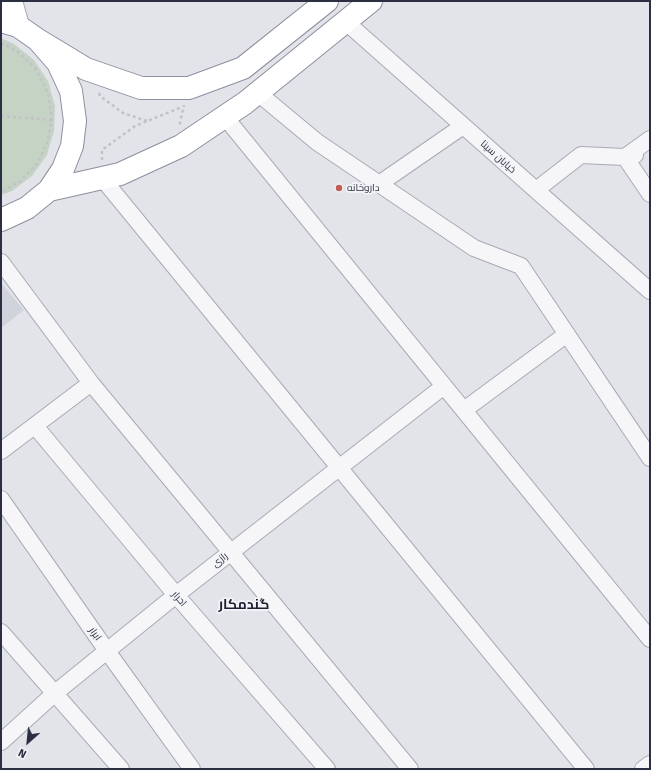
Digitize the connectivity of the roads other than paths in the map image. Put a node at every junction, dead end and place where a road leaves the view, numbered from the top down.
1 (11, 1) edge
2 (327, 1) edge
3 (371, 1) edge
4 (346, 22) junction
5 (9, 23) edge
6 (38, 40) junction
7 (258, 93) junction
8 (225, 117) junction
9 (463, 126) junction
10 (650, 139) edge
11 (650, 152) edge
12 (625, 157) junction
13 (102, 178) junction
14 (379, 184) junction
15 (49, 190) junction
16 (536, 190) junction
17 (650, 194) edge
18 (1, 220) edge
19 (1, 262) edge
20 (650, 291) edge
21 (567, 334) junction
22 (91, 383) junction
23 (444, 386) junction
24 (464, 410) junction
25 (35, 426) junction
26 (1, 452) edge
27 (650, 458) edge
28 (339, 467) junction
29 (1, 498) edge
30 (230, 552) junction
31 (176, 595) junction
32 (1, 632) edge
33 (650, 639) edge
34 (107, 651) junction
35 (55, 693) junction
36 (1, 742) edge
37 (650, 764) edge
38 (116, 767) edge
39 (192, 769) edge
40 (327, 769) edge
41 (410, 769) edge
42 (586, 769) edge
43 (643, 769) edge

1 - 5 main road
2 - 6 main road
3 - 4 main road
4 - 7 main road
4 - 9 street, خیابان سینا
5 - 6 main road
6 - 15 main road
7 - 8 main road
7 - 14 street
8 - 13 main road
8 - 23 street
9 - 14 street
9 - 16 street, خیابان سینا
10 - 12 street
11 - 12 street
12 - 16 street
12 - 17 street
13 - 15 main road
13 - 28 street
14 - 21 street
15 - 18 main road
16 - 20 street, خیابان سینا
19 - 22 street
21 - 24 street
21 - 27 street
22 - 25 street
22 - 30 street
23 - 24 street
23 - 28 street, رازی
24 - 33 street
25 - 26 street
25 - 31 street, احرار
28 - 30 street, رازی
28 - 42 street
29 - 34 street, ابرار
30 - 31 street, رازی
30 - 41 street
31 - 34 street, رازی
31 - 40 street, احرار
32 - 35 street
34 - 35 street, رازی
34 - 39 street, ابرار
35 - 36 street, رازی
35 - 38 street
37 - 43 street

